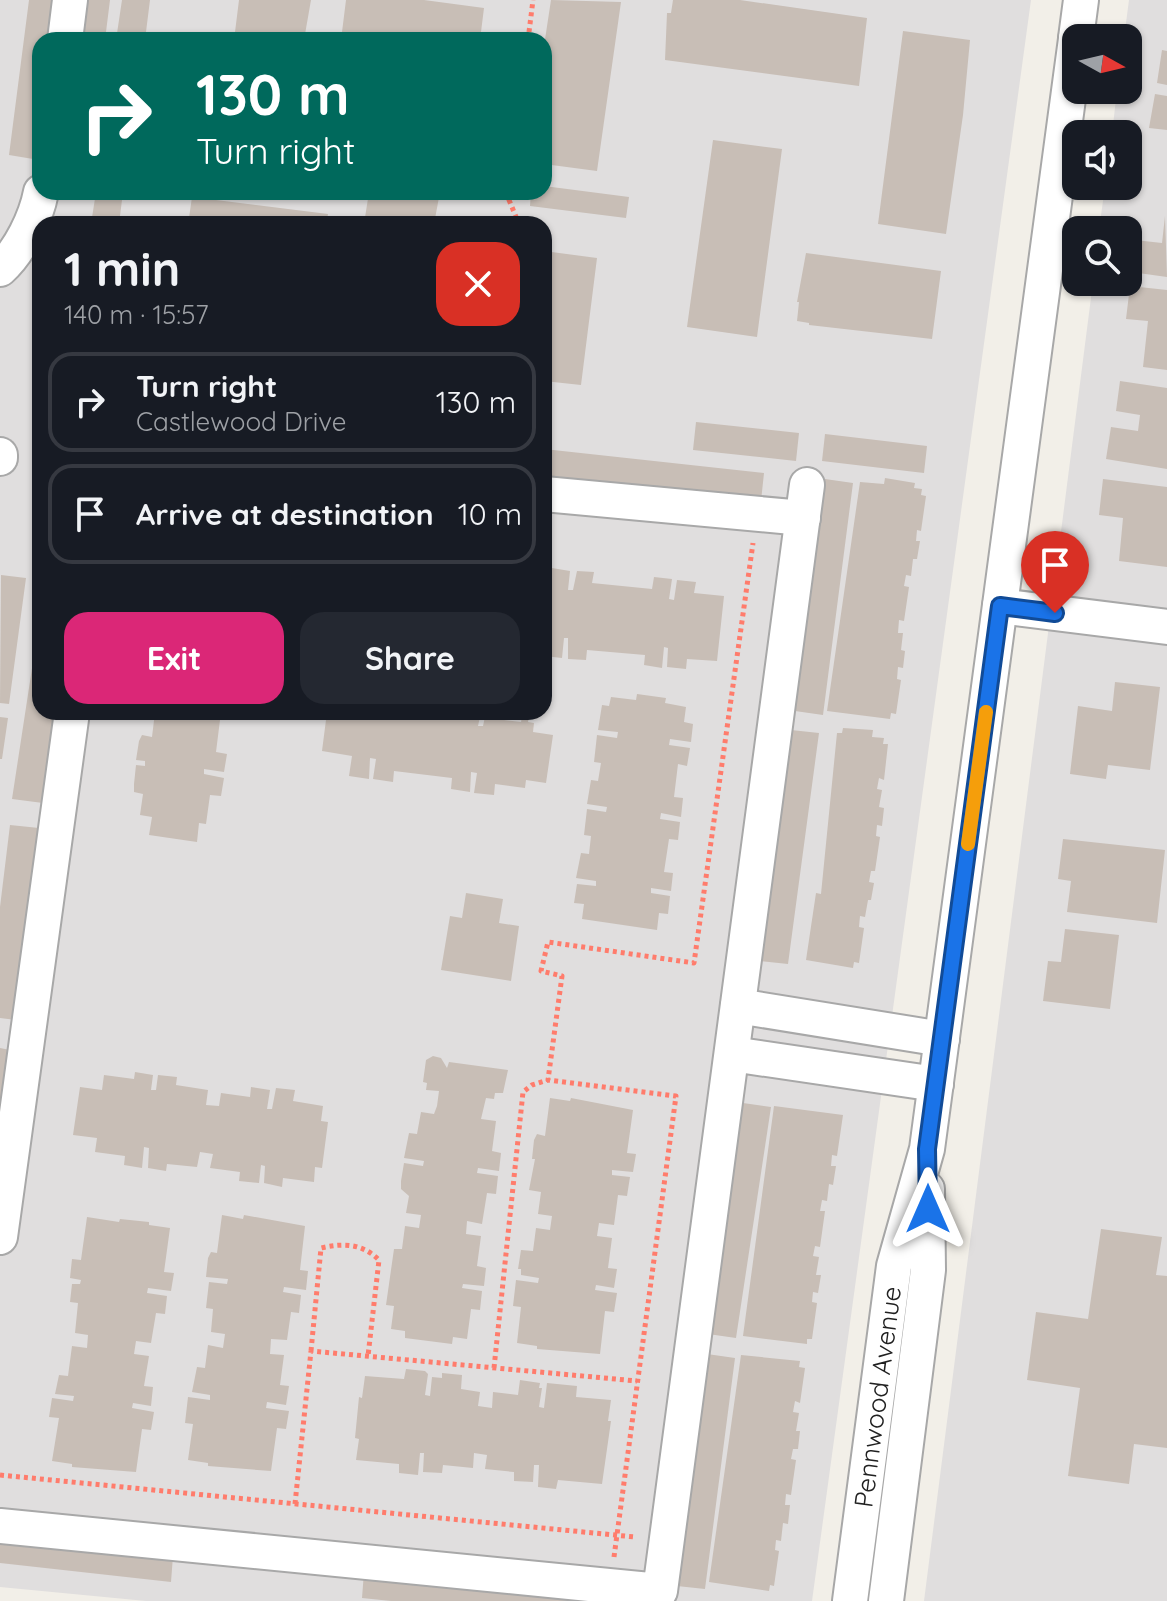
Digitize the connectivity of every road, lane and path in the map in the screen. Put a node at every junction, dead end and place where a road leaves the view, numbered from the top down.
1 (70, 0) edge
2 (533, 0) edge
3 (1081, 0) edge
4 (1078, 24) edge
5 (66, 32) edge
6 (529, 32) edge
7 (1067, 104) edge
8 (32, 220) edge
9 (0, 269) edge
10 (552, 495) edge
11 (757, 514) junction
12 (1000, 606) junction
13 (1167, 627) edge
14 (71, 720) edge
15 (738, 1006) junction
16 (942, 1039) junction
17 (732, 1054) junction
18 (548, 1080) junction
19 (936, 1084) junction
20 (927, 1149) junction
21 (0, 1237) edge
22 (311, 1351) junction
23 (368, 1356) junction
24 (494, 1368) junction
25 (637, 1381) junction
26 (0, 1475) edge
27 (295, 1504) junction
28 (0, 1526) edge
29 (616, 1535) junction
30 (667, 1540) junction
31 (612, 1586) junction
32 (660, 1596) edge
33 (850, 1601) edge
34 (886, 1601) edge

1 - 5 street
2 - 6 path
3 - 4 street, Pennwood Avenue
7 - 12 street, Pennwood Avenue
8 - 9 street
10 - 11 street
11 - 15 street
11 - 18 path
12 - 13 street
12 - 16 street, Pennwood Avenue
14 - 21 street
15 - 16 street
15 - 17 street
16 - 19 street, Pennwood Avenue
17 - 19 street
17 - 30 street
18 - 24 path
18 - 25 path
19 - 20 street, Pennwood Avenue
20 - 33 street, Pennwood Avenue
20 - 34 street, Pennwood Avenue
22 - 23 path
22 - 23 path
22 - 27 path
23 - 24 path
24 - 25 path
25 - 29 path
26 - 27 path
27 - 29 path
28 - 31 street
29 - 30 path
29 - 31 path
30 - 32 street
31 - 32 street

